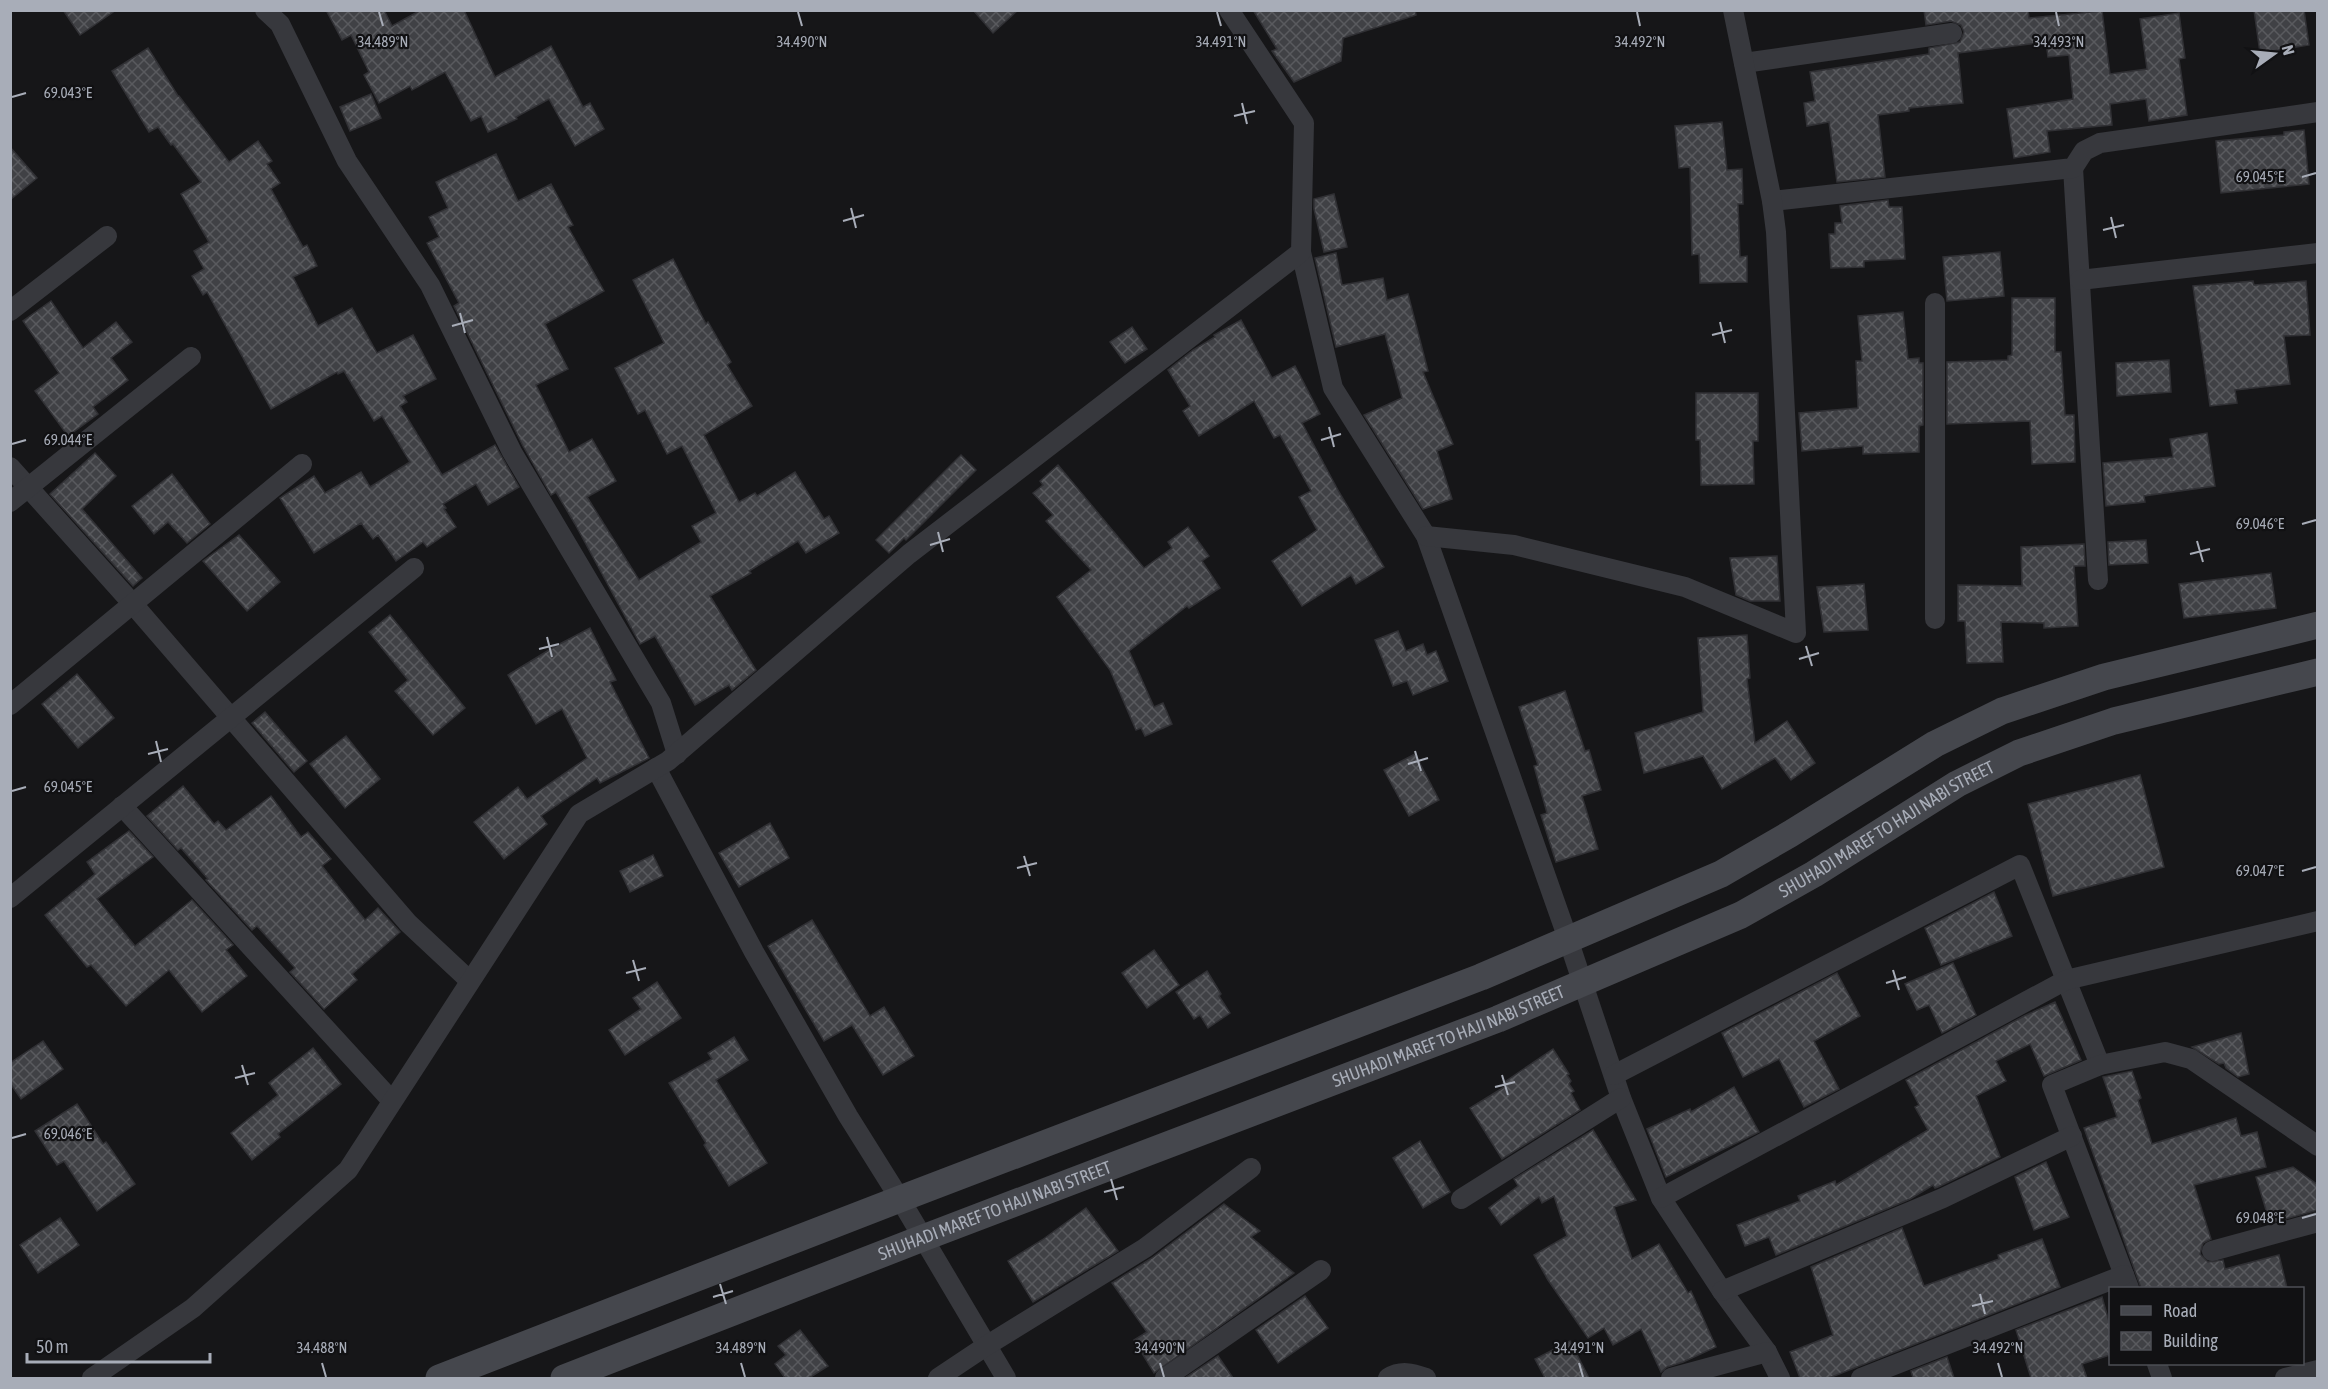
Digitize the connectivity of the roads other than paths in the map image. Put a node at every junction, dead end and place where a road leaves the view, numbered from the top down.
1 (265, 10) edge
2 (1229, 10) edge
3 (1733, 10) edge
4 (1952, 33) dead end
5 (1744, 63) junction
6 (2318, 112) edge
7 (2073, 168) junction
8 (1772, 201) junction
9 (107, 237) dead end
10 (1302, 252) junction
11 (2318, 253) edge
12 (2080, 280) junction
13 (1935, 303) dead end
14 (10, 311) edge
15 (191, 357) dead end
16 (302, 464) dead end
17 (10, 466) edge
18 (29, 487) junction
19 (10, 502) edge
20 (1426, 536) junction
21 (414, 568) dead end
22 (2098, 580) dead end
23 (132, 603) junction
24 (1935, 619) dead end
25 (2318, 625) edge
26 (2318, 672) edge
27 (10, 705) edge
28 (230, 716) junction
29 (677, 754) junction
30 (656, 768) junction
31 (122, 806) junction
32 (10, 898) edge
33 (2318, 921) edge
34 (1568, 939) junction
35 (2066, 980) junction
36 (470, 981) junction
37 (1583, 983) junction
38 (2100, 1065) junction
39 (1614, 1075) junction
40 (1621, 1098) junction
41 (392, 1101) junction
42 (2072, 1136) junction
43 (2318, 1146) edge
44 (1251, 1168) dead end
45 (1661, 1198) junction
46 (900, 1199) junction
47 (1461, 1199) dead end
48 (2318, 1222) edge
49 (923, 1238) junction
50 (2212, 1251) dead end
51 (1321, 1270) dead end
52 (2127, 1282) edge
53 (2109, 1288) edge
54 (1722, 1290) junction
55 (986, 1346) junction
56 (1767, 1352) junction
57 (2318, 1370) edge
58 (92, 1378) edge
59 (439, 1378) edge
60 (564, 1378) edge
61 (938, 1378) edge
62 (1005, 1378) edge
63 (1165, 1378) edge
64 (1388, 1378) edge
65 (1426, 1378) edge
66 (1671, 1378) edge
67 (1780, 1378) edge
68 (1861, 1378) edge
69 (2285, 1378) edge

1 - 29 street
2 - 10 street
3 - 5 street
4 - 5 street
5 - 8 street
6 - 7 street
7 - 8 street
7 - 12 street
8 - 20 street
9 - 14 street
10 - 20 street
10 - 29 street
11 - 12 street
12 - 22 street
13 - 24 street
15 - 18 street
16 - 23 street
17 - 18 street
18 - 19 street
18 - 23 street
20 - 34 street
21 - 28 street
23 - 27 street
23 - 28 street
25 - 34 main road
26 - 37 main road, SHUHADI MAREF TO HAJI NABI STREET
28 - 31 street
28 - 36 street
29 - 30 street
30 - 36 street
30 - 46 street
31 - 32 street
31 - 41 street
33 - 35 street
34 - 37 street
34 - 46 main road
35 - 38 street
35 - 39 street
35 - 45 street
36 - 41 street
37 - 39 street
37 - 49 main road, SHUHADI MAREF TO HAJI NABI STREET
38 - 42 street
38 - 43 street
39 - 40 street
40 - 45 street
40 - 47 street
41 - 58 street
42 - 52 street
42 - 54 street
44 - 55 street
45 - 54 street
46 - 49 street
46 - 59 main road
48 - 50 street
49 - 55 street
49 - 60 main road, SHUHADI MAREF TO HAJI NABI STREET
51 - 63 street
53 - 68 street
54 - 56 street
55 - 61 street
55 - 62 street
56 - 66 street
56 - 67 street
57 - 69 street
64 - 65 street

